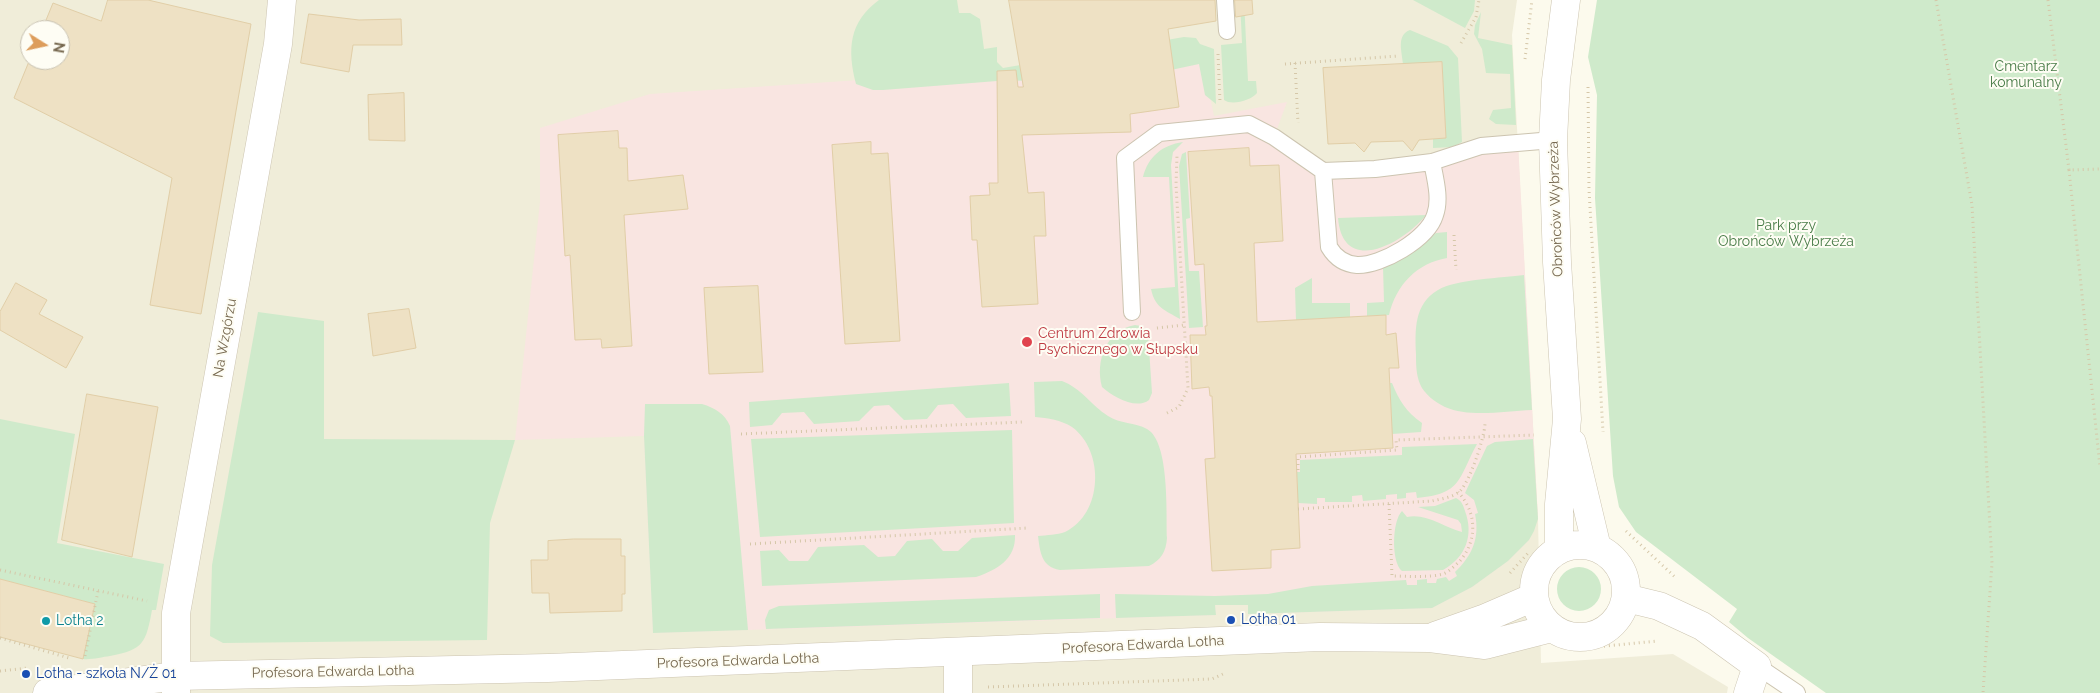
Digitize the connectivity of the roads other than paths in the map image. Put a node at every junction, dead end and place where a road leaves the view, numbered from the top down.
1 (282, 0) edge
2 (1225, 0) edge
3 (1566, 0) edge
4 (1227, 31) road end
5 (1553, 140) junction
6 (1432, 162) junction
7 (1324, 171) junction
8 (1132, 312) dead end
9 (1567, 419) junction
10 (1597, 548) junction
11 (1559, 549) junction
12 (1534, 597) junction
13 (1626, 598) junction
14 (1552, 628) junction
15 (1430, 638) junction
16 (958, 653) junction
17 (1756, 666) junction
18 (176, 685) edge
19 (47, 693) edge
20 (958, 693) edge
21 (1748, 693) edge
22 (1797, 693) edge

1 - 18 street, Na Wzgórzu
2 - 4 lane
3 - 5 street, Obrońców Wybrzeża
5 - 6 lane
5 - 9 street, Obrońców Wybrzeża
6 - 7 lane
6 - 7 lane
7 - 8 lane
9 - 10 street, Obrońców Wybrzeża
9 - 11 street, Obrońców Wybrzeża
10 - 11 street
10 - 13 street
11 - 12 street
12 - 14 street
12 - 15 street
13 - 14 street
13 - 17 street
14 - 15 street
15 - 16 street, Profesora Edwarda Lotha
16 - 18 street, Profesora Edwarda Lotha
16 - 20 street
17 - 21 street
17 - 22 lane
18 - 19 street, Profesora Edwarda Lotha

